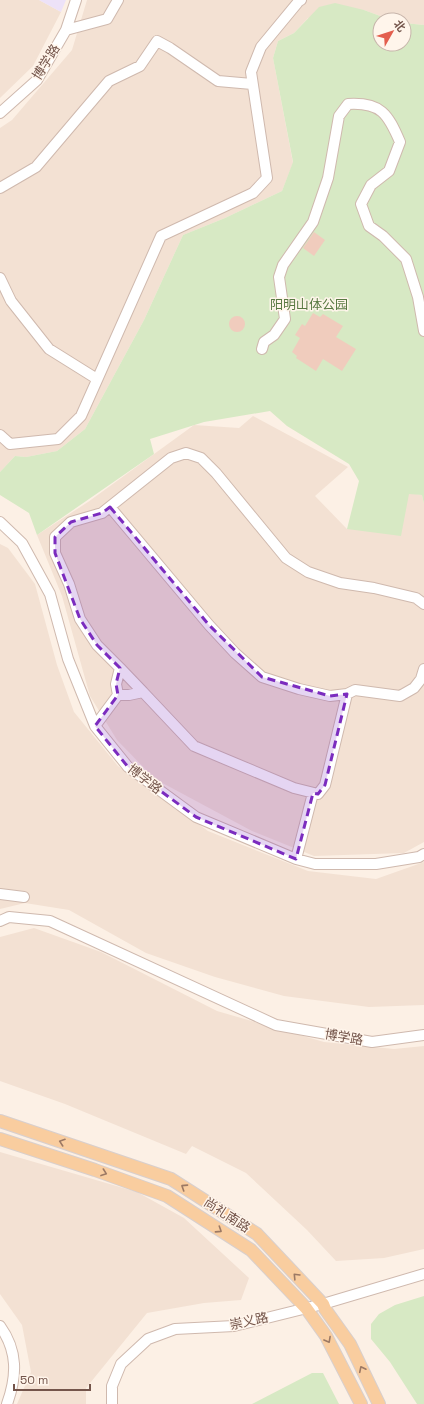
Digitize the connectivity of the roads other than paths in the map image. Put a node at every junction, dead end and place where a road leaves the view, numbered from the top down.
1 (76, 0) edge
2 (118, 0) edge
3 (301, 0) edge
4 (66, 30) junction
5 (252, 84) junction
6 (0, 113) edge
7 (0, 188) edge
8 (0, 278) edge
9 (424, 331) edge
10 (262, 348) dead end
11 (97, 379) junction
12 (0, 435) edge
13 (110, 506) junction
14 (0, 522) edge
15 (424, 604) edge
16 (120, 668) junction
17 (424, 669) edge
18 (143, 692) junction
19 (347, 694) junction
20 (118, 695) junction
21 (95, 726) junction
22 (313, 793) junction
23 (424, 854) edge
24 (296, 858) junction
25 (0, 894) edge
26 (24, 897) dead end
27 (0, 921) edge
28 (424, 1034) edge
29 (0, 1121) edge
30 (0, 1139) edge
31 (424, 1274) edge
32 (323, 1304) junction
33 (306, 1308) junction
34 (0, 1326) edge
35 (7, 1404) edge
36 (112, 1404) edge
37 (361, 1404) edge
38 (379, 1404) edge

1 - 4 street, 博学路
2 - 4 street
3 - 5 street
4 - 6 street, 博学路
5 - 7 street
5 - 11 street
8 - 11 street
9 - 10 street
11 - 12 street
13 - 15 street
13 - 16 street
13 - 19 street
14 - 21 street, 博学路
16 - 18 street
16 - 20 street
17 - 19 street
18 - 20 street
18 - 22 street
19 - 22 street
20 - 21 street
21 - 24 street, 博学路
22 - 24 street
23 - 24 street, 博学路
25 - 26 street
27 - 28 street, 博学路
32 -> 29 main road, 尚礼南路
30 -> 33 main road, 尚礼南路
31 - 32 street, 崇义路
32 - 33 street, 崇义路
38 -> 32 main road, 尚礼南路
33 - 36 street, 崇义路
33 -> 37 main road, 尚礼南路
34 - 35 street

